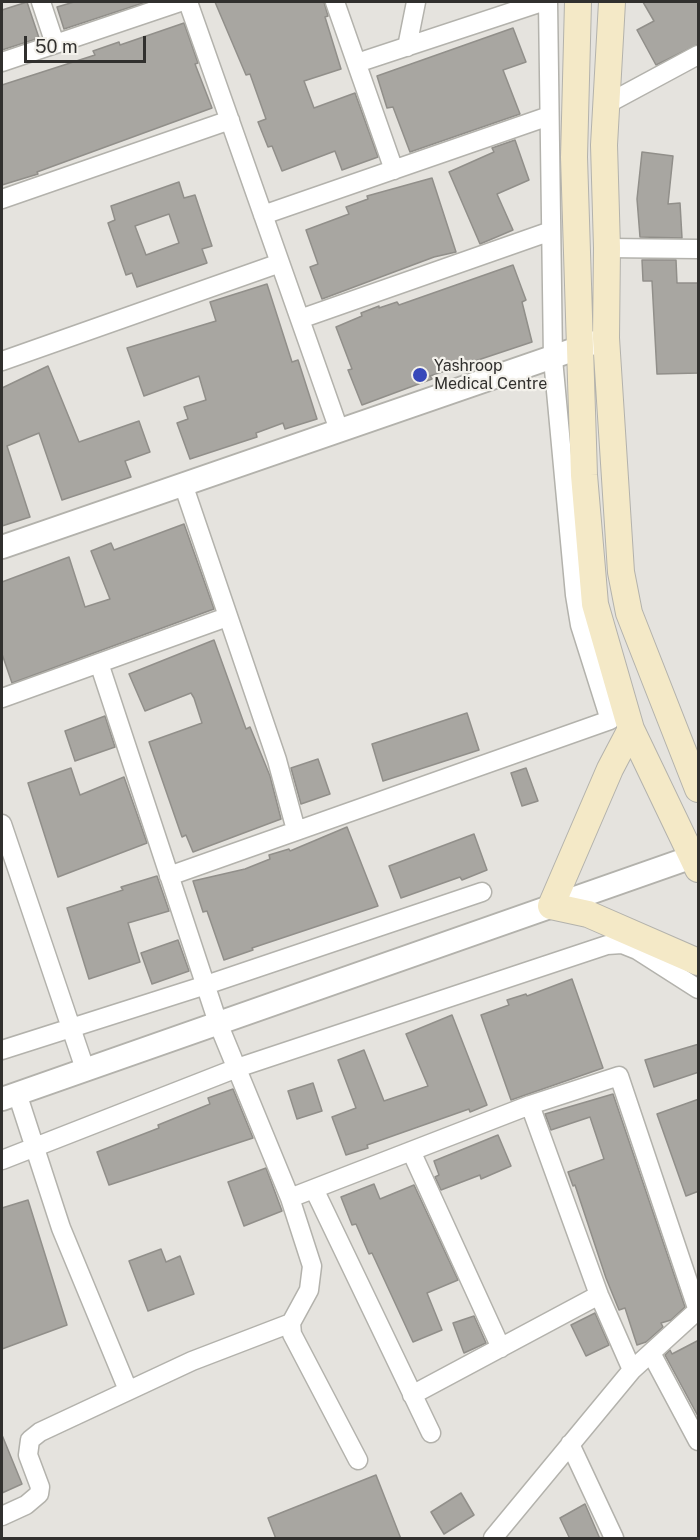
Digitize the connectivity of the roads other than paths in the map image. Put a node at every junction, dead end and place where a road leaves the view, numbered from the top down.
1 (41, 2) edge
2 (180, 2) edge
3 (188, 2) edge
4 (335, 2) edge
5 (416, 2) edge
6 (542, 2) edge
7 (548, 2) edge
8 (578, 2) edge
9 (612, 2) edge
10 (55, 44) junction
11 (407, 47) junction
12 (699, 54) edge
13 (2, 62) edge
14 (357, 63) junction
15 (607, 104) junction
16 (549, 116) junction
17 (230, 120) junction
18 (394, 170) junction
19 (2, 199) edge
20 (263, 216) junction
21 (551, 231) junction
22 (607, 248) junction
23 (699, 249) edge
24 (280, 263) junction
25 (300, 320) junction
26 (606, 338) junction
27 (580, 349) junction
28 (553, 359) junction
29 (2, 361) edge
30 (339, 430) junction
31 (183, 483) junction
32 (2, 547) edge
33 (227, 617) junction
34 (99, 663) junction
35 (2, 698) edge
36 (632, 729) junction
37 (699, 789) edge
38 (2, 824) edge
39 (296, 830) junction
40 (697, 860) edge
41 (170, 876) junction
42 (482, 892) dead end
43 (551, 906) junction
44 (699, 962) edge
45 (206, 985) junction
46 (699, 989) edge
47 (218, 1023) junction
48 (71, 1030) junction
49 (2, 1050) edge
50 (237, 1068) junction
51 (85, 1069) junction
52 (9, 1096) edge
53 (530, 1105) junction
54 (34, 1148) junction
55 (411, 1151) junction
56 (2, 1160) edge
57 (314, 1189) junction
58 (290, 1198) junction
59 (599, 1295) junction
60 (698, 1311) edge
61 (291, 1323) junction
62 (501, 1348) junction
63 (651, 1353) junction
64 (632, 1370) junction
65 (128, 1390) junction
66 (412, 1395) junction
67 (431, 1433) dead end
68 (699, 1441) edge
69 (570, 1444) junction
70 (358, 1460) dead end
71 (2, 1516) edge
72 (493, 1539) edge
73 (614, 1539) edge

1 - 10 street
2 - 10 street
3 - 17 street
4 - 14 street
5 - 11 street
6 - 11 street
7 - 16 street
8 - 27 main road
9 - 15 main road
10 - 13 street
11 - 14 street
12 - 15 street
14 - 18 street
15 - 22 main road
16 - 18 street
16 - 21 street
17 - 19 street
17 - 20 street
18 - 20 street
20 - 24 street
21 - 25 street
21 - 28 street
22 - 23 street
22 - 26 main road
24 - 25 street
24 - 29 street
25 - 30 street
26 - 27 street
26 - 37 main road
27 - 28 street
27 - 36 main road
28 - 30 street
28 - 39 street
30 - 31 street
31 - 32 street
31 - 33 street
33 - 34 street
33 - 39 street
34 - 35 street
34 - 41 street
36 - 40 main road
36 - 43 main road
38 - 48 street
39 - 41 street
40 - 43 street
41 - 45 street
42 - 45 street
43 - 44 main road
43 - 47 street
45 - 47 street
45 - 48 street
46 - 50 street
47 - 50 street
47 - 51 street
48 - 49 street
48 - 51 street
50 - 54 street
50 - 58 street
51 - 52 street
52 - 54 street
53 - 55 street
53 - 59 street
53 - 60 street
54 - 56 street
54 - 65 street
55 - 57 street
55 - 62 street
57 - 58 street
57 - 66 street
58 - 61 street
59 - 62 street
59 - 64 street
60 - 63 street
61 - 65 street
61 - 70 street
62 - 66 street
63 - 64 street
63 - 68 street
64 - 69 street
65 - 71 street
66 - 67 street
69 - 72 street
69 - 73 street

